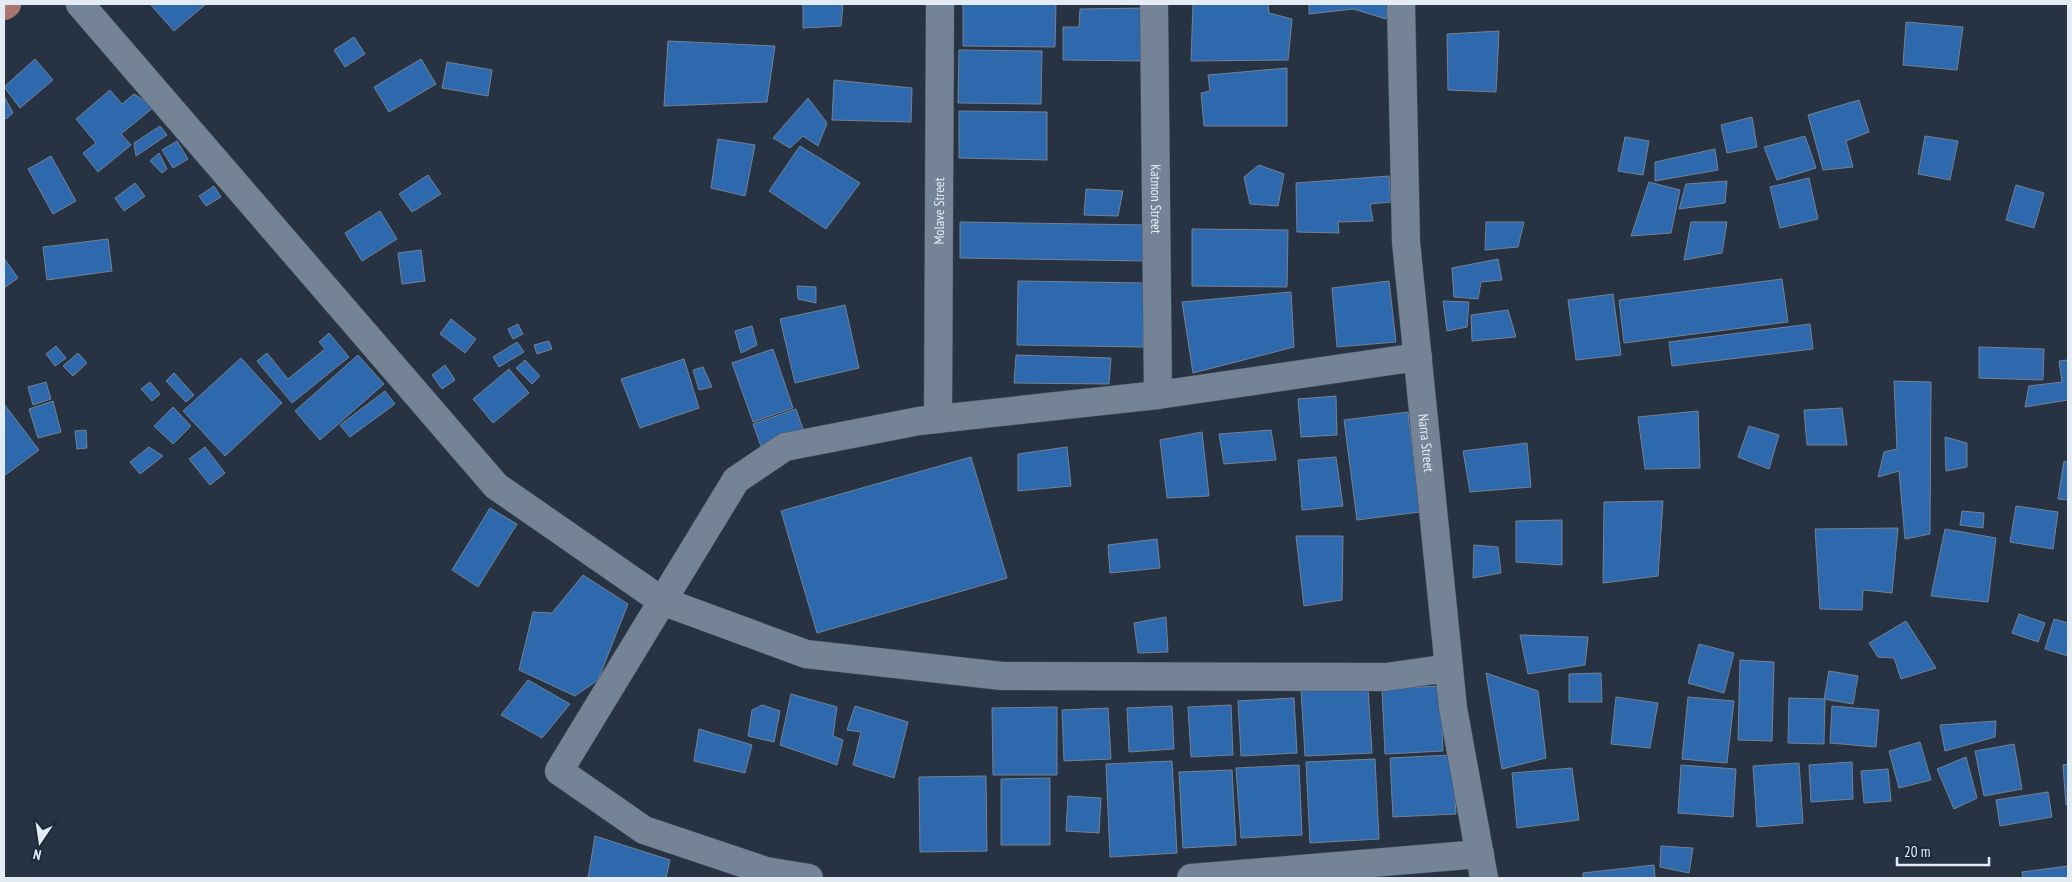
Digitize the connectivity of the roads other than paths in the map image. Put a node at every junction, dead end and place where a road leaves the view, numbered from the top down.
1 (7, 4) edge
2 (80, 4) edge
3 (940, 4) edge
4 (1154, 4) edge
5 (1401, 4) edge
6 (4, 6) edge
7 (1418, 357) junction
8 (1158, 395) junction
9 (938, 418) junction
10 (662, 601) junction
11 (1449, 668) junction
12 (1482, 866) edge
13 (809, 878) edge
14 (1191, 878) edge

1 - 6 main road
2 - 10 street
3 - 9 street, Molave Street
4 - 8 street, Katmon Street
5 - 7 street, Narra Street
7 - 8 street
7 - 11 street, Narra Street
8 - 9 street
9 - 10 street
10 - 11 street
10 - 13 street
11 - 12 street, Narra Street
12 - 14 street

